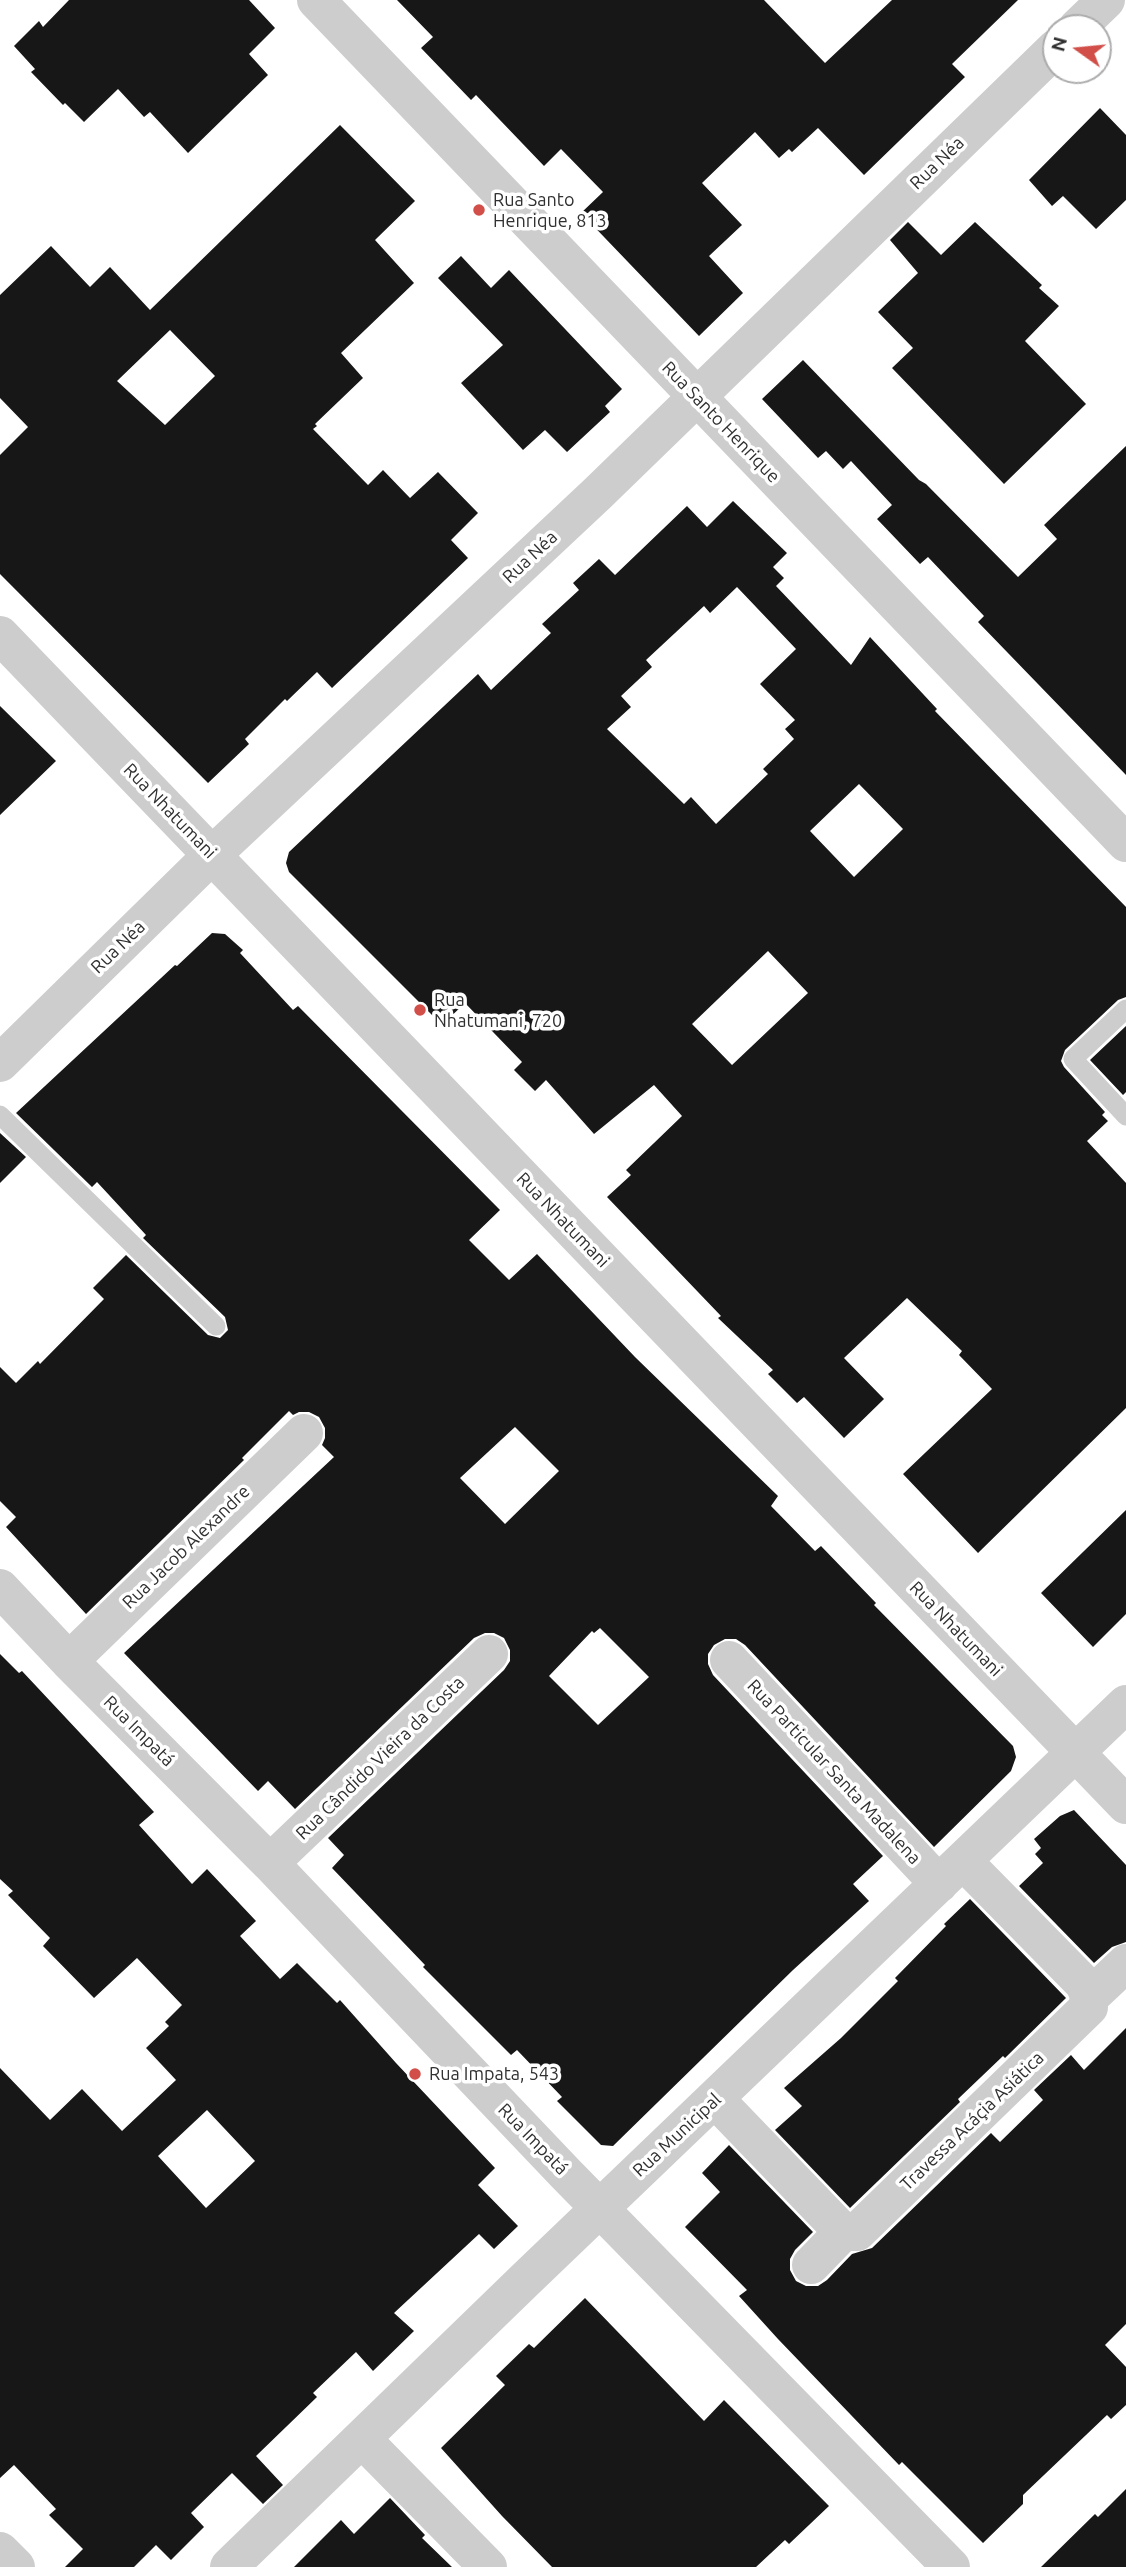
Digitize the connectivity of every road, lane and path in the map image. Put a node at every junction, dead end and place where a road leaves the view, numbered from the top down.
1 (316, 0) edge
2 (1106, 0) edge
3 (1092, 14) edge
4 (1042, 62) edge
5 (697, 396) junction
6 (0, 635) edge
7 (1126, 843) edge
8 (212, 855) junction
9 (1126, 1009) edge
10 (0, 1063) edge
11 (0, 1115) edge
12 (1126, 1116) edge
13 (216, 1326) dead end
14 (304, 1433) dead end
15 (0, 1588) edge
16 (489, 1654) dead end
17 (729, 1660) dead end
18 (69, 1661) junction
19 (1126, 1704) edge
20 (1075, 1752) junction
21 (1126, 1805) edge
22 (270, 1863) junction
23 (951, 1872) junction
24 (1126, 1963) edge
25 (1088, 1998) junction
26 (715, 2099) junction
27 (600, 2208) junction
28 (843, 2232) junction
29 (811, 2265) dead end
30 (362, 2439) junction
31 (0, 2551) edge
32 (16, 2567) edge
33 (229, 2567) edge
34 (488, 2567) edge
35 (950, 2567) edge

1 - 5 street, Rua Santo Henrique
2 - 3 street
4 - 5 street, Rua Néa
5 - 7 street, Rua Santo Henrique
5 - 8 street, Rua Néa
6 - 8 street, Rua Nhatumani
8 - 10 street, Rua Néa
8 - 20 street, Rua Nhatumani
9 - 12 lane
11 - 13 lane
14 - 18 street, Rua Jacob Alexandre
15 - 18 street, Rua Impatá
16 - 22 street, Rua Cândido Vieira da Costa
17 - 23 street, Rua Particular Santa Madalena
18 - 22 street, Rua Impatá
19 - 20 street, Rua Municipal
20 - 21 street, Rua Nhatumani
20 - 23 street, Rua Municipal
22 - 27 street, Rua Impatá
23 - 25 street
23 - 26 street, Rua Municipal
24 - 25 street
25 - 28 street, Travessa Acáçia Asiática
26 - 27 street, Rua Municipal
26 - 28 street
27 - 30 street, Rua Municipal
27 - 35 street, Rua Impatá
28 - 29 street
30 - 33 street, Rua Municipal
30 - 34 street
31 - 32 street

